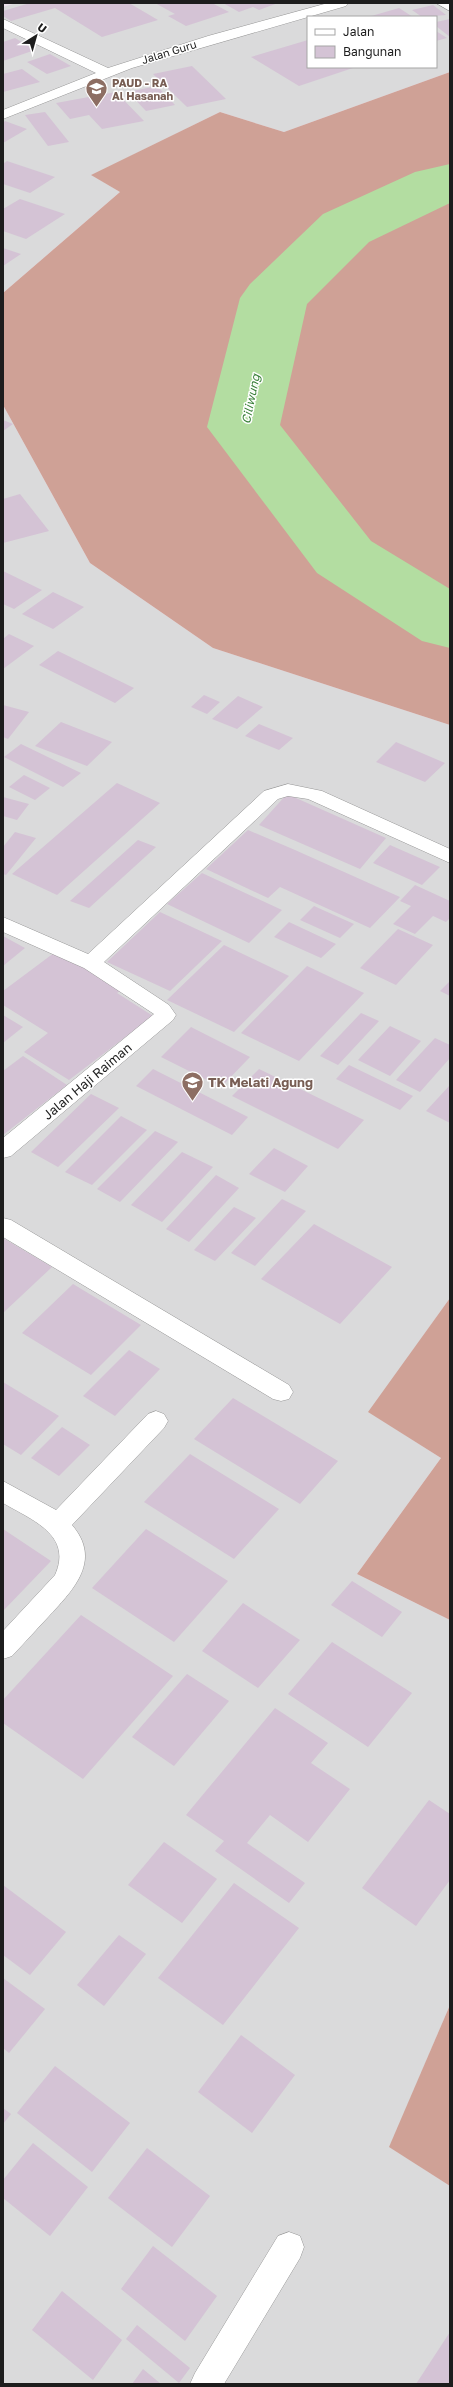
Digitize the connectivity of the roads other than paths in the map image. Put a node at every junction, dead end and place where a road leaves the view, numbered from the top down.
1 (342, 3) edge
2 (442, 3) edge
3 (450, 7) edge
4 (3, 24) edge
5 (105, 72) junction
6 (3, 115) edge
7 (450, 857) edge
8 (3, 924) edge
9 (91, 963) junction
10 (3, 1150) edge
11 (3, 1226) edge
12 (281, 1392) dead end
13 (156, 1421) dead end
14 (3, 1491) edge
15 (57, 1525) junction
16 (3, 1648) edge
17 (289, 2247) dead end
18 (206, 2384) edge

1 - 5 street, Jalan Guru
2 - 3 street
4 - 5 street
5 - 6 street, Jalan Guru
7 - 9 street
8 - 9 street
9 - 10 street, Jalan Haji Raiman
11 - 12 street
13 - 15 street
14 - 15 street
15 - 16 street
17 - 18 street

